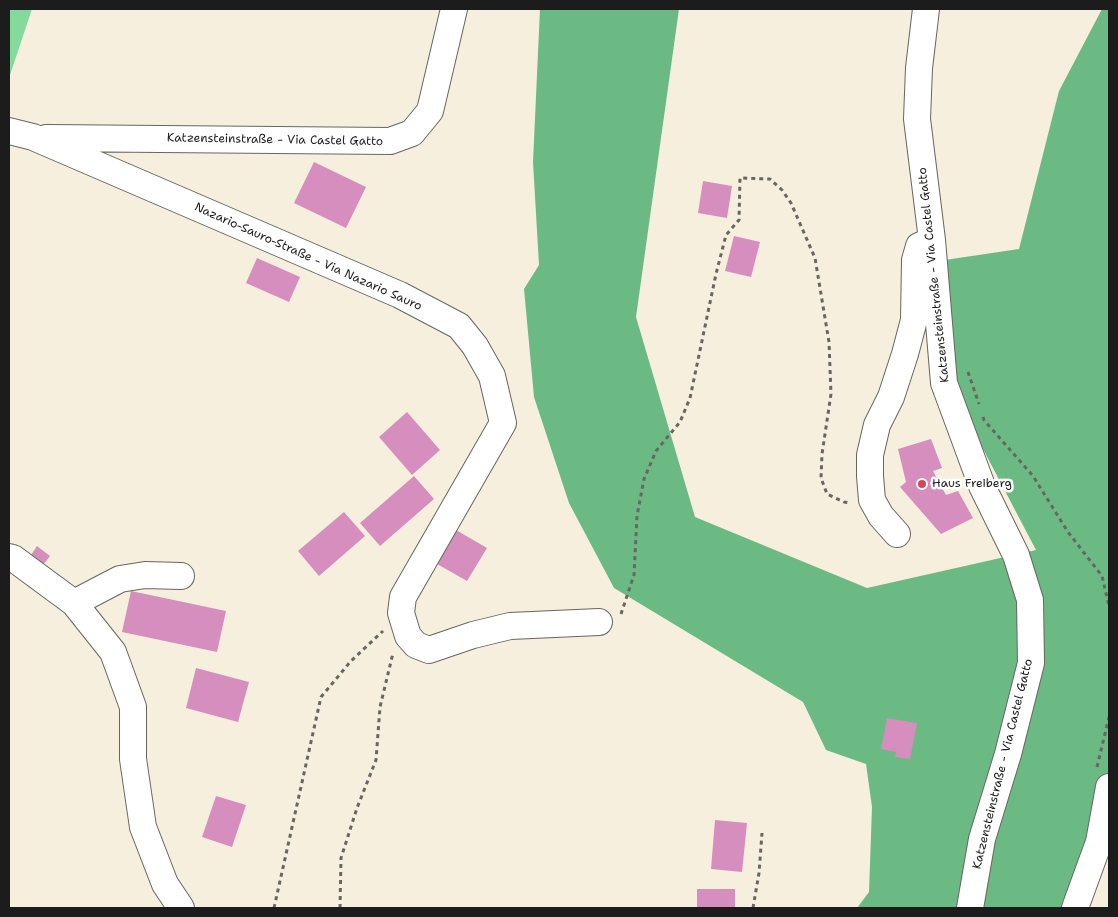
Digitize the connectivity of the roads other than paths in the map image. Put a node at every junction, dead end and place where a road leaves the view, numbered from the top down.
1 (454, 9) edge
2 (926, 9) edge
3 (21, 134) edge
4 (932, 240) junction
5 (897, 534) dead end
6 (9, 557) edge
7 (181, 576) dead end
8 (74, 603) junction
9 (599, 622) road end
10 (1109, 787) edge
11 (181, 908) edge
12 (970, 908) edge
13 (1076, 908) edge

1 - 3 street, Katzensteinstraße - Via Castel Gatto
2 - 4 street, Katzensteinstraße - Via Castel Gatto
3 - 9 street, Nazario-Sauro-Straße - Via Nazario Sauro
4 - 5 street
4 - 12 street, Katzensteinstraße - Via Castel Gatto
6 - 8 street
7 - 8 street
8 - 11 street
10 - 13 street

